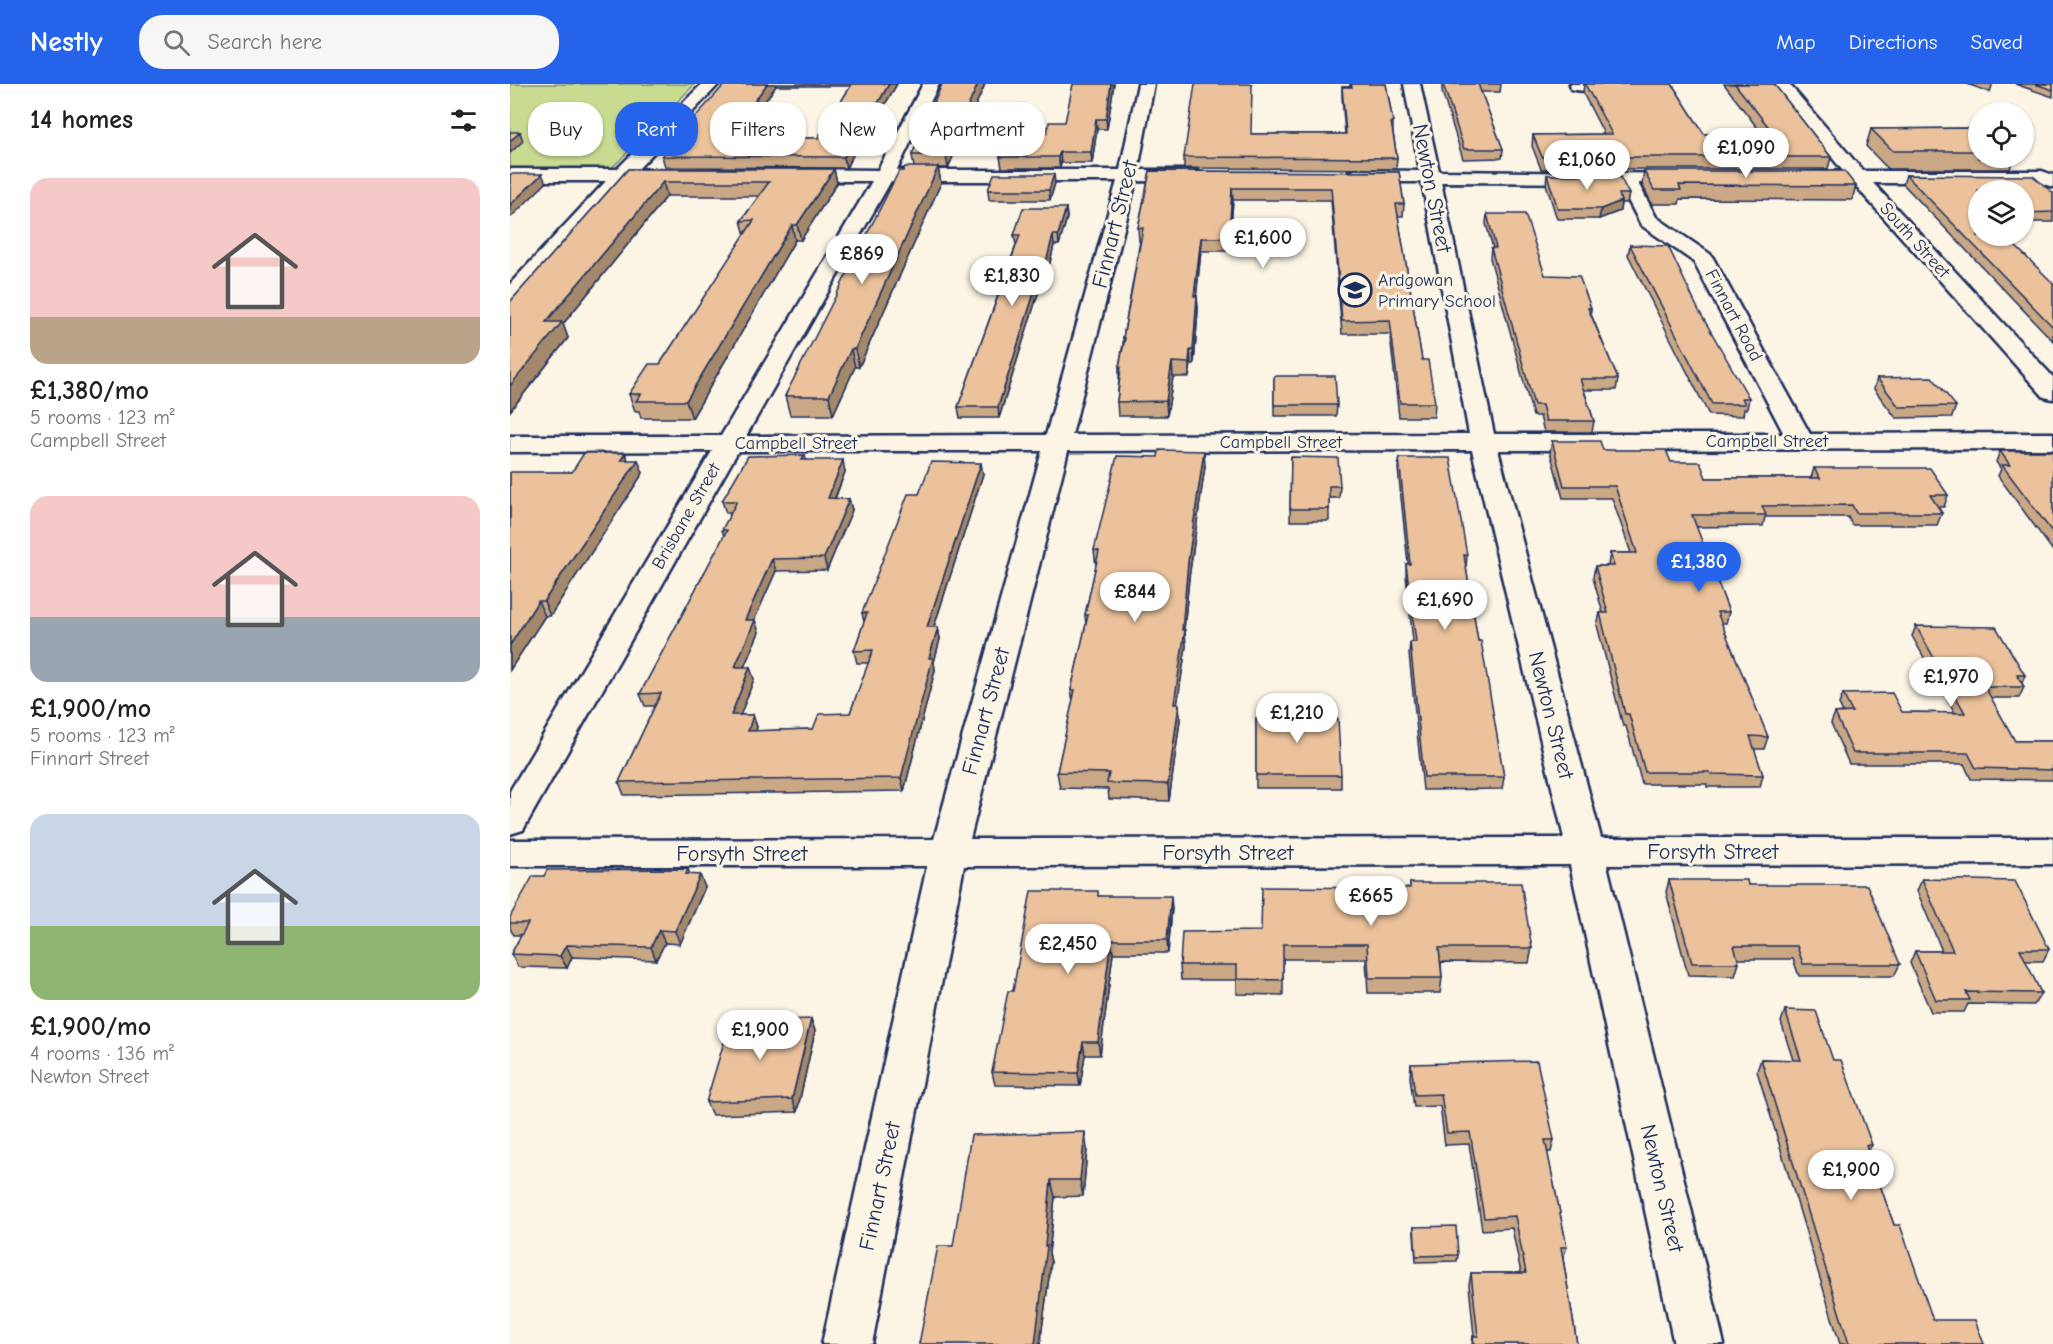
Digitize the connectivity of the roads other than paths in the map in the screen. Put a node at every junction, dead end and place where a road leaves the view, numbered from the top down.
1 (711, 84) edge
2 (931, 84) edge
3 (1146, 84) edge
4 (1412, 84) edge
5 (1602, 84) edge
6 (1780, 84) edge
7 (1577, 86) dead end
8 (510, 175) edge
9 (622, 175) junction
10 (682, 175) edge
11 (777, 175) edge
12 (885, 176) junction
13 (1128, 176) junction
14 (1209, 176) edge
15 (1337, 176) edge
16 (1430, 176) junction
17 (1788, 177) edge
18 (1858, 177) junction
19 (1626, 178) junction
20 (1707, 178) edge
21 (2048, 179) edge
22 (510, 297) edge
23 (2053, 392) edge
24 (1801, 441) junction
25 (2053, 441) edge
26 (1483, 442) junction
27 (1056, 443) junction
28 (510, 444) edge
29 (728, 444) junction
30 (510, 821) edge
31 (2053, 851) edge
32 (1586, 852) junction
33 (510, 853) edge
34 (948, 853) junction
35 (847, 1344) edge
36 (1699, 1344) edge

1 - 9 street
2 - 12 street, Brisbane Street
3 - 13 street, Finnart Street
4 - 16 street, Newton Street
5 - 7 street
6 - 18 street, South Street
8 - 9 street
9 - 10 street
9 - 22 street
11 - 12 street
12 - 13 street
12 - 29 street, Brisbane Street
13 - 14 street
13 - 27 street, Finnart Street
15 - 16 street
16 - 19 street
16 - 26 street, Newton Street
17 - 18 street
18 - 21 street
18 - 23 street, South Street
19 - 20 street
19 - 24 street, Finnart Road
24 - 25 street, Campbell Street
24 - 26 street, Campbell Street
26 - 27 street, Campbell Street
26 - 32 street, Newton Street
27 - 29 street, Campbell Street
27 - 34 street, Finnart Street
28 - 29 street, Campbell Street
29 - 30 street, Brisbane Street
31 - 32 street, Forsyth Street
32 - 34 street, Forsyth Street
32 - 36 street, Newton Street
33 - 34 street, Forsyth Street
34 - 35 street, Finnart Street

